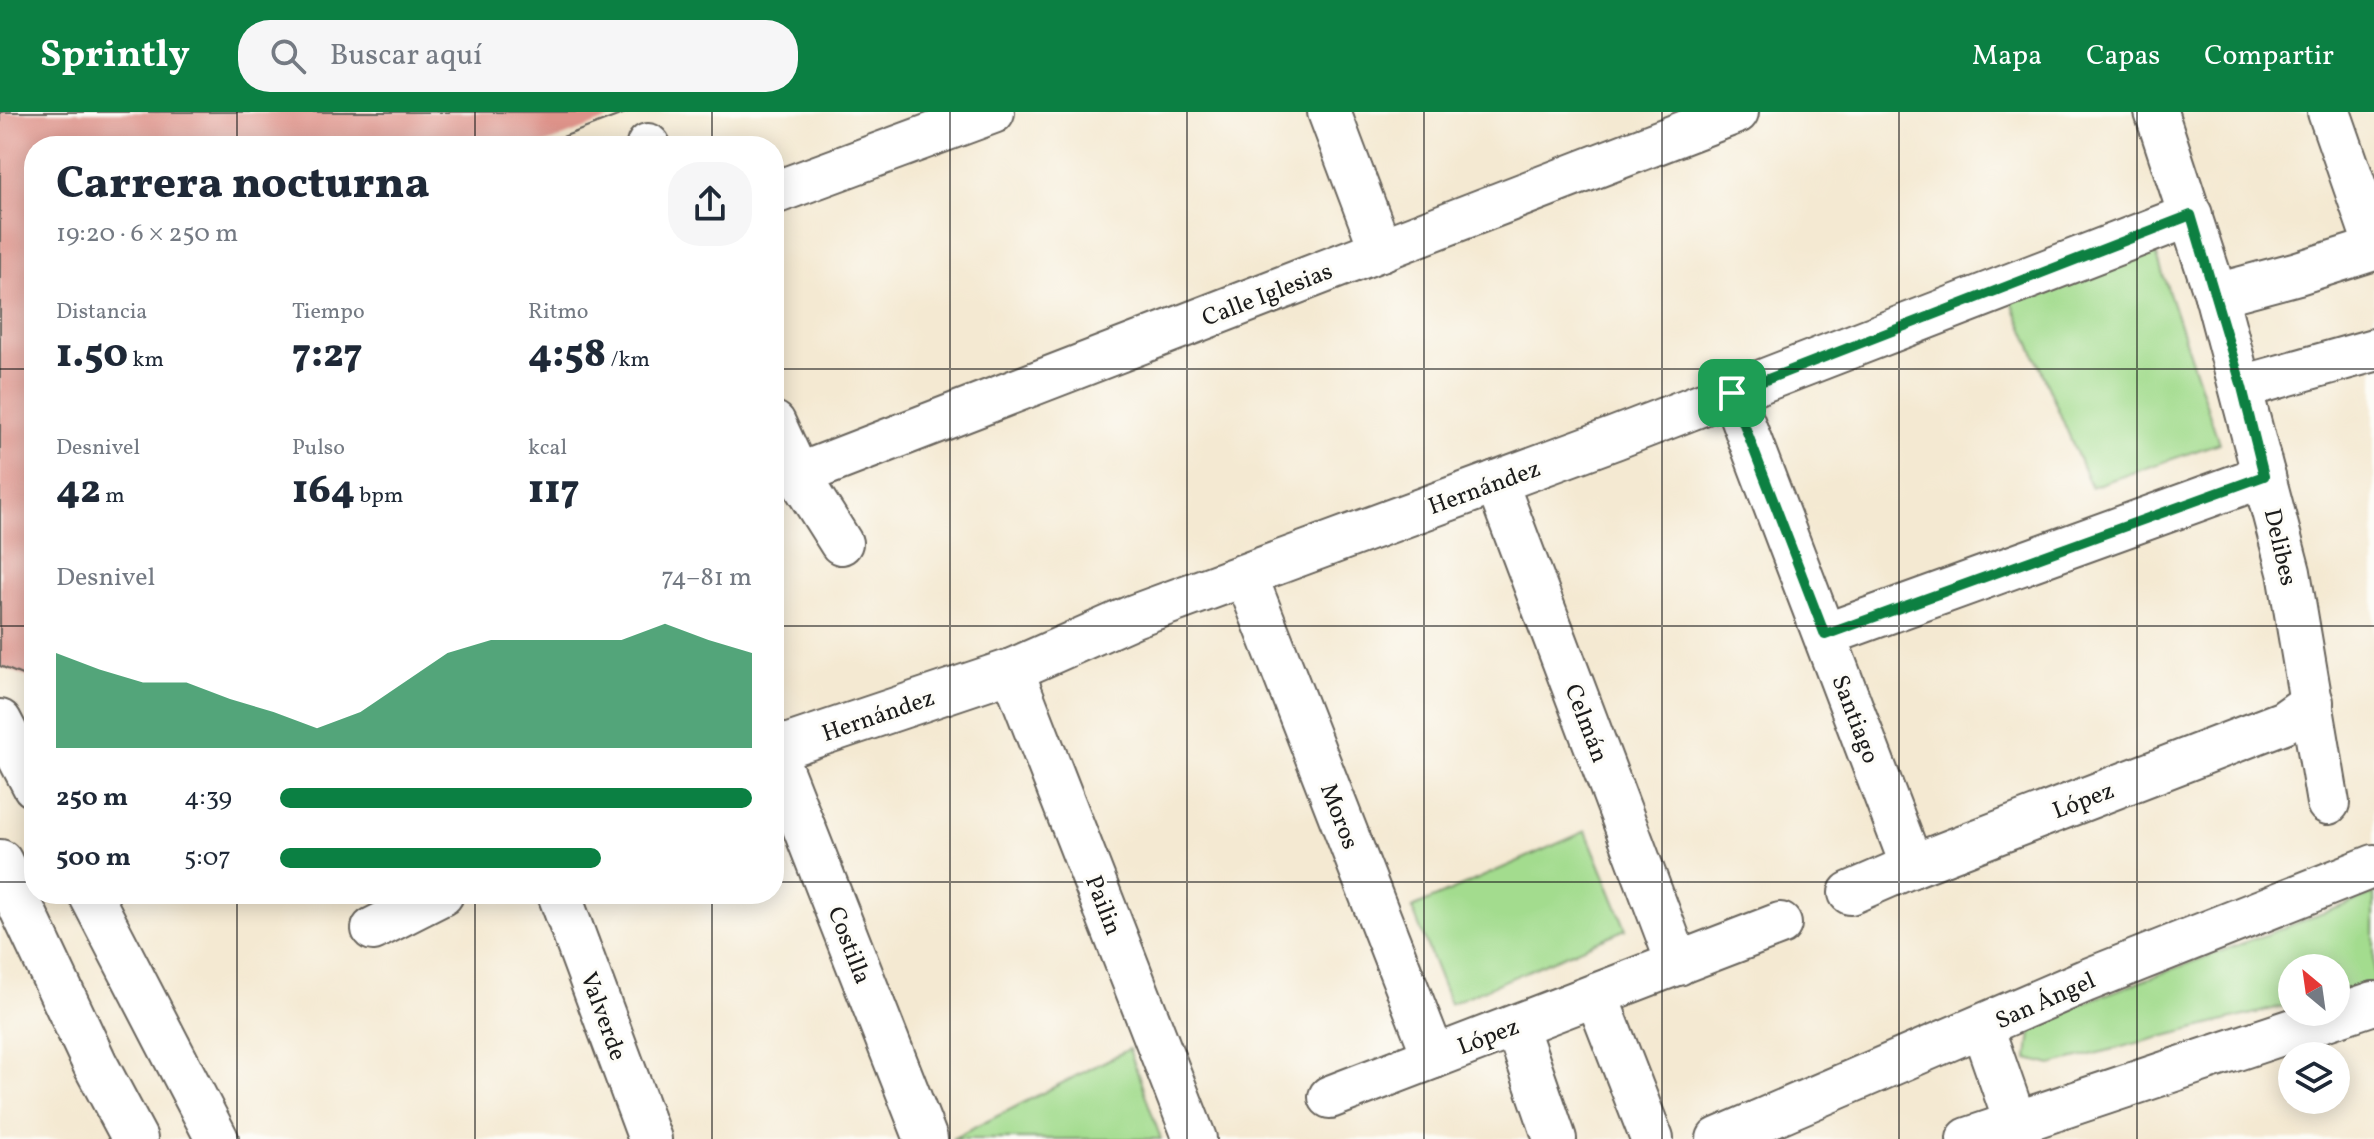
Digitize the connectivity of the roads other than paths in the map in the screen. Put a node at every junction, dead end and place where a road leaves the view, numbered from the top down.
1 (993, 112) edge
2 (1329, 112) edge
3 (1737, 112) edge
4 (2156, 112) edge
5 (2329, 112) edge
6 (784, 189) edge
7 (2191, 215) junction
8 (2374, 241) edge
9 (2374, 249) edge
10 (1381, 250) junction
11 (2216, 295) junction
12 (2374, 350) edge
13 (2242, 387) junction
14 (1732, 393) junction
15 (784, 445) edge
16 (798, 475) junction
17 (2264, 476) junction
18 (1496, 482) junction
19 (841, 543) dead end
20 (1246, 576) junction
21 (1825, 635) junction
22 (1012, 670) junction
23 (2312, 702) junction
24 (0, 721) edge
25 (784, 748) edge
26 (24, 767) edge
27 (784, 777) edge
28 (2328, 803) dead end
29 (1912, 866) junction
30 (2374, 866) edge
31 (15, 873) edge
32 (1850, 893) dead end
33 (24, 894) edge
34 (28, 904) edge
35 (95, 904) edge
36 (422, 904) edge
37 (563, 904) edge
38 (1780, 924) dead end
39 (373, 929) dead end
40 (1678, 964) junction
41 (1596, 995) junction
42 (2374, 1003) edge
43 (1516, 1026) junction
44 (1982, 1027) junction
45 (1434, 1057) junction
46 (1330, 1097) dead end
47 (2016, 1124) junction
48 (1185, 1130) edge
49 (135, 1139) edge
50 (217, 1139) edge
51 (650, 1139) edge
52 (926, 1139) edge
53 (1555, 1139) edge
54 (1652, 1139) edge
55 (1718, 1139) edge
56 (1968, 1139) edge

1 - 6 street
2 - 10 street
3 - 10 street, Calle Iglesias
4 - 7 street, Delibes
5 - 8 street
7 - 11 street, Delibes
7 - 14 street, Hernández
9 - 11 street
10 - 16 street, Calle Iglesias
11 - 13 street, Delibes
12 - 13 street
13 - 17 street, Delibes
14 - 18 street, Hernández
14 - 21 street, Santiago
15 - 16 street
16 - 19 street
17 - 21 street
17 - 23 street, Delibes
18 - 20 street, Hernández
18 - 40 street, Celmán
20 - 22 street, Hernández
20 - 45 street, Moros
21 - 29 street, Santiago
22 - 25 street, Hernández
22 - 48 street, Pailin
23 - 28 street, Delibes
23 - 29 street, López
24 - 26 street
27 - 52 street, Costilla
29 - 32 street, López
30 - 44 street, San Ángel
31 - 33 main road
34 - 49 main road
35 - 50 street
36 - 39 street
37 - 51 street, Valverde
38 - 40 street, López
40 - 41 street, López
41 - 43 street, López
41 - 54 street
42 - 47 street
43 - 45 street, López
43 - 53 street
44 - 47 street
44 - 55 street, San Ángel
45 - 46 street, López
47 - 56 street

